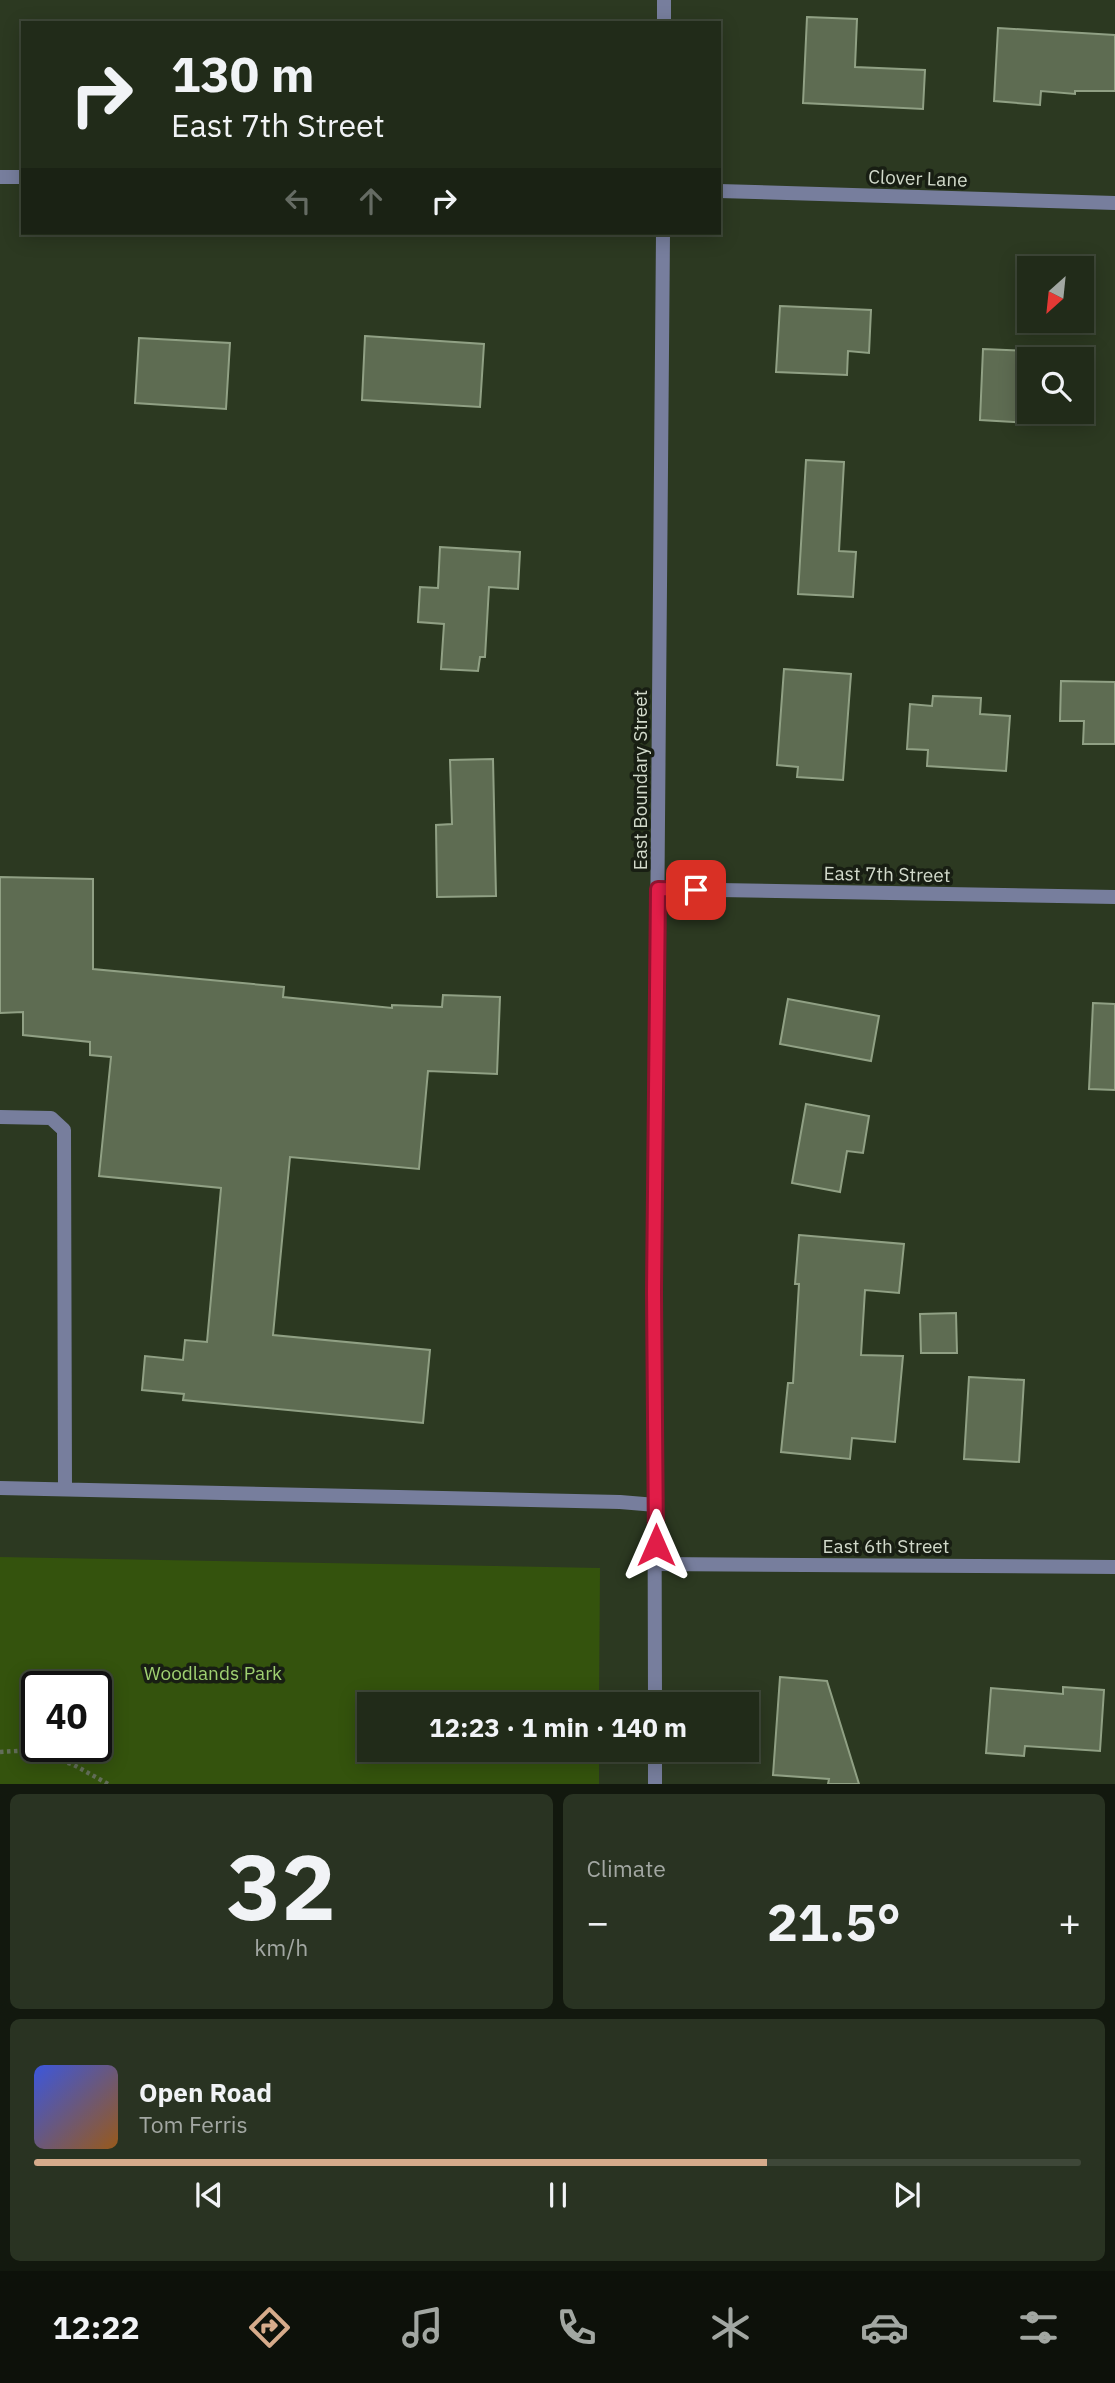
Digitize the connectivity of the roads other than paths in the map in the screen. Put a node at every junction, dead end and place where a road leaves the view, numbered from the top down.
1 (664, 0) edge
2 (664, 21) edge
3 (0, 177) edge
4 (21, 177) edge
5 (721, 191) edge
6 (1115, 202) edge
7 (663, 235) edge
8 (658, 889) junction
9 (1115, 897) edge
10 (0, 1117) edge
11 (0, 1488) edge
12 (65, 1489) junction
13 (656, 1505) junction
14 (656, 1564) junction
15 (1115, 1567) edge
16 (656, 1692) edge
17 (655, 1762) edge
18 (655, 1784) edge

1 - 2 street
3 - 4 street
5 - 6 street, Clover Lane
7 - 8 street, East Boundary Street
8 - 9 street, East 7th Street
8 - 13 street, East Boundary Street
10 - 12 street
11 - 12 street
12 - 13 street
13 - 14 street, East Boundary Street
14 - 15 street, East 6th Street
14 - 16 street, East Boundary Street
17 - 18 street

